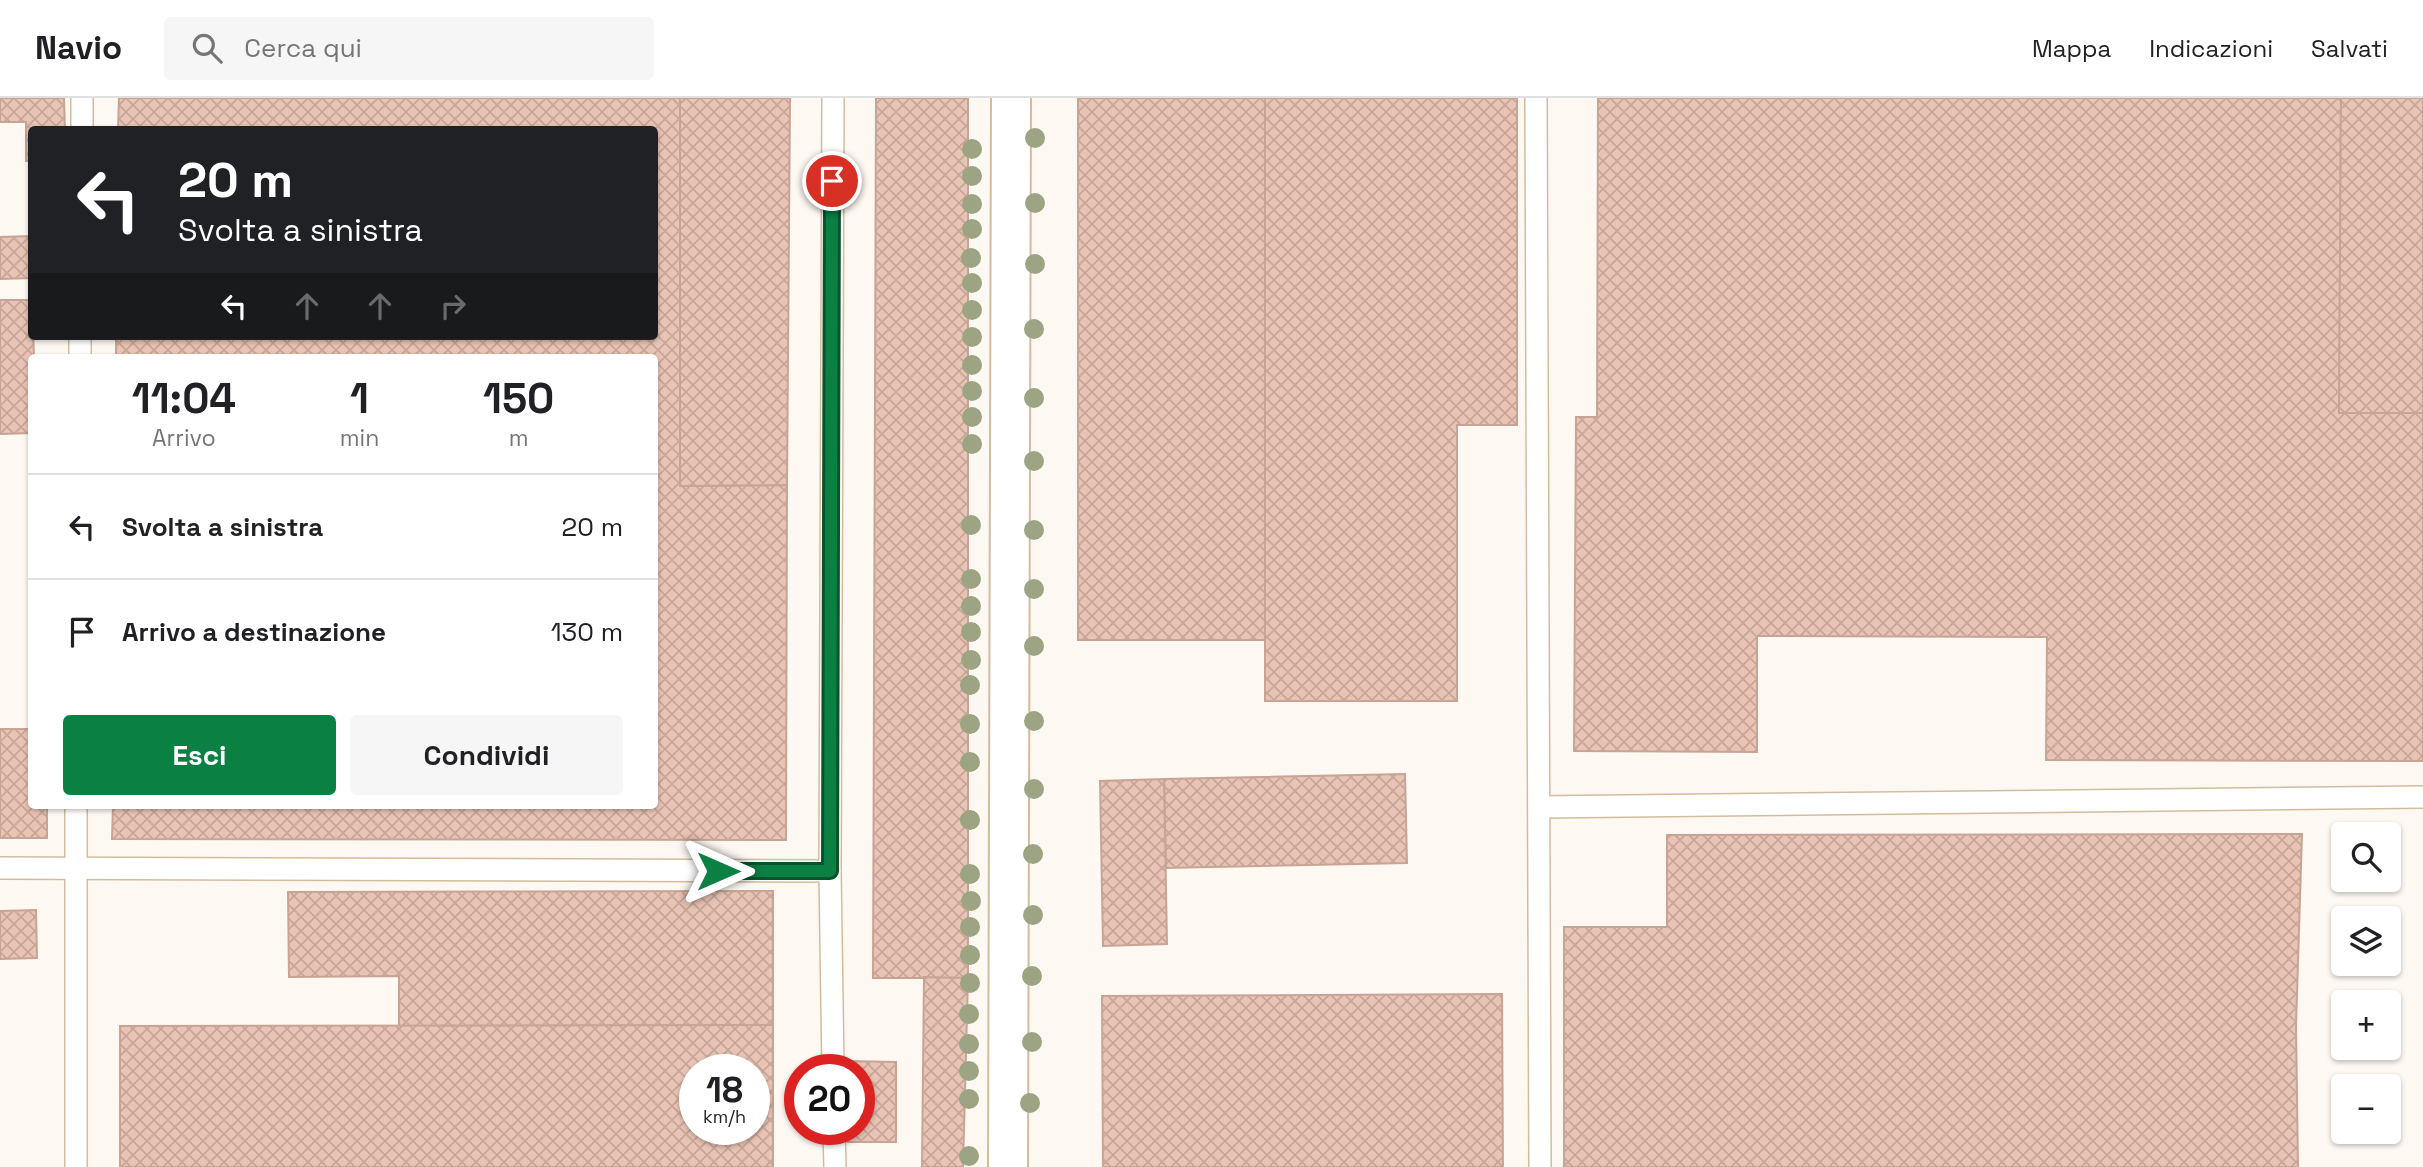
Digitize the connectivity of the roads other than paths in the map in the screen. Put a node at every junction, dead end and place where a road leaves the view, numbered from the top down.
1 (82, 98) edge
2 (832, 98) edge
3 (1011, 98) edge
4 (1536, 98) edge
5 (82, 126) edge
6 (2423, 797) edge
7 (1539, 807) junction
8 (76, 809) edge
9 (0, 868) edge
10 (75, 869) junction
11 (830, 871) junction
12 (833, 1054) edge
13 (834, 1145) edge
14 (76, 1167) edge
15 (835, 1167) edge
16 (1008, 1167) edge
17 (1540, 1167) edge

1 - 5 lane
2 - 11 lane
3 - 16 main road
4 - 7 lane
6 - 7 lane
7 - 17 lane
8 - 10 lane
9 - 10 lane
10 - 11 lane
10 - 14 lane
11 - 12 lane
13 - 15 lane

